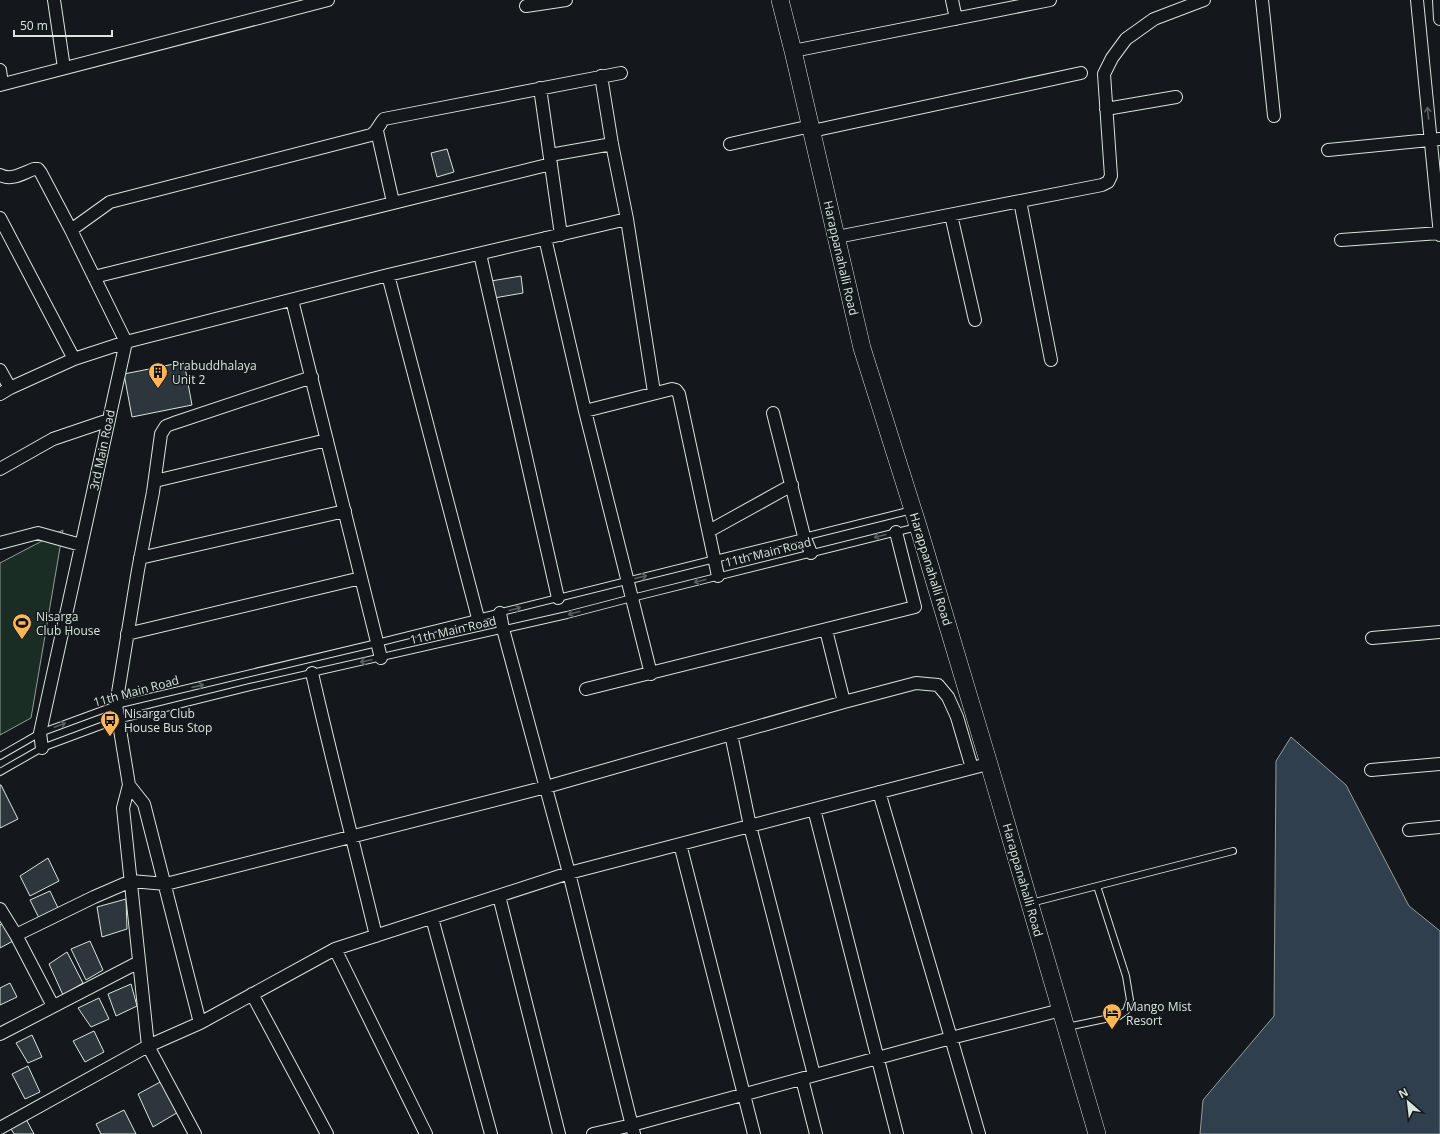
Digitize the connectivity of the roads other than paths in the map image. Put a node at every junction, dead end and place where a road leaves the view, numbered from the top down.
1 (54, 0) edge
2 (328, 0) edge
3 (566, 0) edge
4 (780, 0) edge
5 (952, 0) edge
6 (1050, 0) edge
7 (1204, 0) edge
8 (1262, 0) edge
9 (1417, 0) edge
10 (1438, 0) edge
11 (1032, 2) edge
12 (526, 6) dead end
13 (956, 19) junction
14 (1440, 19) edge
15 (793, 51) junction
16 (64, 68) junction
17 (0, 70) edge
18 (621, 73) dead end
19 (1081, 73) dead end
20 (601, 76) junction
21 (1, 84) edge
22 (540, 88) junction
23 (1176, 97) dead end
24 (1106, 109) junction
25 (1274, 116) dead end
26 (812, 129) junction
27 (377, 131) junction
28 (1436, 140) edge
29 (612, 144) junction
30 (730, 144) dead end
31 (1328, 150) dead end
32 (550, 159) junction
33 (0, 176) edge
34 (1020, 201) junction
35 (393, 202) junction
36 (951, 215) junction
37 (0, 218) edge
38 (627, 219) junction
39 (71, 230) junction
40 (1440, 234) edge
41 (561, 235) junction
42 (546, 238) junction
43 (836, 238) junction
44 (1341, 240) dead end
45 (480, 254) junction
46 (388, 275) junction
47 (94, 277) junction
48 (292, 300) junction
49 (975, 320) dead end
50 (126, 342) junction
51 (74, 359) junction
52 (1051, 360) dead end
53 (0, 370) edge
54 (312, 377) junction
55 (5, 391) edge
56 (654, 392) junction
57 (585, 411) junction
58 (773, 413) dead end
59 (108, 420) junction
60 (328, 440) junction
61 (0, 469) edge
62 (155, 480) junction
63 (792, 485) junction
64 (913, 509) junction
65 (344, 511) junction
66 (918, 526) junction
67 (709, 531) junction
68 (896, 532) junction
69 (804, 536) junction
70 (0, 543) edge
71 (81, 545) junction
72 (811, 553) junction
73 (140, 558) junction
74 (714, 558) junction
75 (718, 576) junction
76 (361, 578) junction
77 (627, 580) junction
78 (558, 598) junction
79 (632, 598) junction
80 (500, 613) junction
81 (478, 618) junction
82 (503, 629) junction
83 (826, 630) junction
84 (1440, 632) edge
85 (127, 634) junction
86 (1372, 638) dead end
87 (377, 643) junction
88 (381, 658) junction
89 (312, 673) junction
90 (651, 674) junction
91 (586, 689) dead end
92 (844, 702) junction
93 (116, 705) junction
94 (117, 720) junction
95 (40, 733) junction
96 (731, 734) junction
97 (42, 748) junction
98 (0, 756) edge
99 (989, 764) junction
100 (1440, 764) edge
101 (972, 768) junction
102 (1371, 770) dead end
103 (0, 772) edge
104 (129, 784) junction
105 (546, 787) junction
106 (879, 792) junction
107 (814, 809) junction
108 (750, 826) junction
109 (1440, 828) edge
110 (1409, 830) dead end
111 (352, 837) junction
112 (680, 844) junction
113 (1233, 851) dead end
114 (569, 873) junction
115 (131, 881) junction
116 (166, 884) junction
117 (1097, 886) junction
118 (499, 896) junction
119 (1030, 903) junction
120 (0, 909) edge
121 (432, 918) junction
122 (16, 936) junction
123 (376, 936) junction
124 (335, 949) junction
125 (139, 962) junction
126 (252, 994) junction
127 (53, 1006) junction
128 (1061, 1010) junction
129 (200, 1023) junction
130 (1066, 1027) junction
131 (0, 1034) edge
132 (952, 1038) junction
133 (148, 1046) junction
134 (877, 1058) junction
135 (814, 1076) junction
136 (802, 1079) junction
137 (744, 1094) junction
138 (0, 1128) edge
139 (633, 1129) edge
140 (196, 1134) edge
141 (328, 1134) edge
142 (426, 1134) edge
143 (490, 1134) edge
144 (559, 1134) edge
145 (594, 1134) edge
146 (754, 1134) edge
147 (816, 1134) edge
148 (897, 1134) edge
149 (979, 1134) edge
150 (1097, 1134) edge

1 - 16 street
2 - 16 street
3 - 12 street
4 - 15 street, Harappanahalli Road
5 - 13 street
6 - 11 street
7 - 24 street
8 - 25 street
28 -> 9 street
10 - 14 street
11 - 13 street
13 - 15 street
15 - 26 street, Harappanahalli Road
16 - 21 street
17 - 21 street
18 - 20 street
19 - 26 street
20 - 22 street
20 - 29 street
22 - 27 street
22 - 32 street
23 - 24 street
24 - 34 street
26 - 30 street
26 - 43 street, Harappanahalli Road
27 - 35 street
27 - 39 street
28 - 31 street
28 - 40 street
29 - 32 street
29 - 38 street
32 - 35 street
32 - 41 street
33 - 39 street
34 - 36 street
34 - 52 street
35 - 47 street
36 - 43 street
36 - 49 street
37 - 51 street
38 - 41 street
38 - 56 street
39 - 47 street
40 - 44 street
41 - 42 street
42 - 45 street
42 - 57 street
43 - 64 street, Harappanahalli Road
45 - 46 street
45 - 78 street
46 - 48 street
46 - 81 street
47 - 50 street
48 - 50 street
48 - 54 street
50 - 51 street
50 - 59 street, 3rd Main Road
51 - 55 street
53 - 55 street
54 - 60 street
54 - 62 street
56 - 57 street
56 - 67 street
57 - 77 street
58 - 63 street
59 - 61 street
59 - 71 street, 3rd Main Road
60 - 62 street
60 - 65 street
62 - 73 street
63 - 67 street
63 - 69 street
64 - 66 street, Harappanahalli Road
64 - 69 lane, 11th Main Road
65 - 73 street
65 - 76 street
66 - 68 lane, 11th Main Road
66 - 99 street, Harappanahalli Road
67 - 74 street
68 -> 72 lane, 11th Main Road
68 - 83 street
69 - 72 street
69 - 74 lane, 11th Main Road
70 - 71 street
71 - 95 street, 3rd Main Road
72 - 75 lane, 11th Main Road
73 - 85 street
74 - 75 street
77 -> 74 lane, 11th Main Road
75 -> 79 lane, 11th Main Road
76 - 85 street
76 - 87 street
77 - 78 lane, 11th Main Road
77 - 79 street
80 -> 78 lane, 11th Main Road
79 -> 82 lane, 11th Main Road
79 - 90 street
80 - 81 lane, 11th Main Road
80 - 82 street
81 - 87 lane, 11th Main Road
82 - 88 lane, 11th Main Road
82 - 105 street
83 - 90 street
83 - 92 street
84 - 86 street
85 - 93 street
87 - 88 street
93 -> 87 lane, 11th Main Road
88 -> 89 lane, 11th Main Road
89 - 94 lane, 11th Main Road
89 - 111 street
90 - 91 street
92 - 96 street
92 - 101 street
93 - 94 street
95 -> 93 lane, 11th Main Road
94 - 97 lane, 11th Main Road
94 - 104 street
95 - 97 street, 3rd Main Road
95 - 98 lane, 11th Main Road
96 - 105 street
96 - 108 street
97 - 103 lane, 11th Main Road
99 - 101 street
99 - 119 street, Harappanahalli Road
100 - 102 street
101 - 106 street
104 - 115 street
104 - 116 street
105 - 111 street
105 - 114 street
106 - 107 street
106 - 132 street
107 - 108 street
107 - 134 street
108 - 112 street
108 - 135 street
109 - 110 street
111 - 116 street
111 - 123 street
112 - 114 street
112 - 137 street
113 - 117 lane
114 - 118 street
114 - 139 street
115 - 116 street
115 - 122 street
115 - 125 street
116 - 129 street
117 - 119 lane
117 - 130 lane
118 - 121 street
118 - 144 street
119 - 128 street, Harappanahalli Road
120 - 122 street
121 - 123 street
121 - 143 street
122 - 127 street
123 - 124 street
124 - 126 street
124 - 142 street
125 - 127 street
125 - 133 street
126 - 129 street
126 - 141 street
127 - 131 street
128 - 130 street, Harappanahalli Road
128 - 132 street
129 - 133 street
130 - 150 street, Harappanahalli Road
132 - 134 street
132 - 149 street
133 - 138 street
133 - 140 street
134 - 135 street
134 - 148 street
135 - 136 street
136 - 137 street
136 - 147 street
137 - 139 street
137 - 146 street
139 - 145 street

